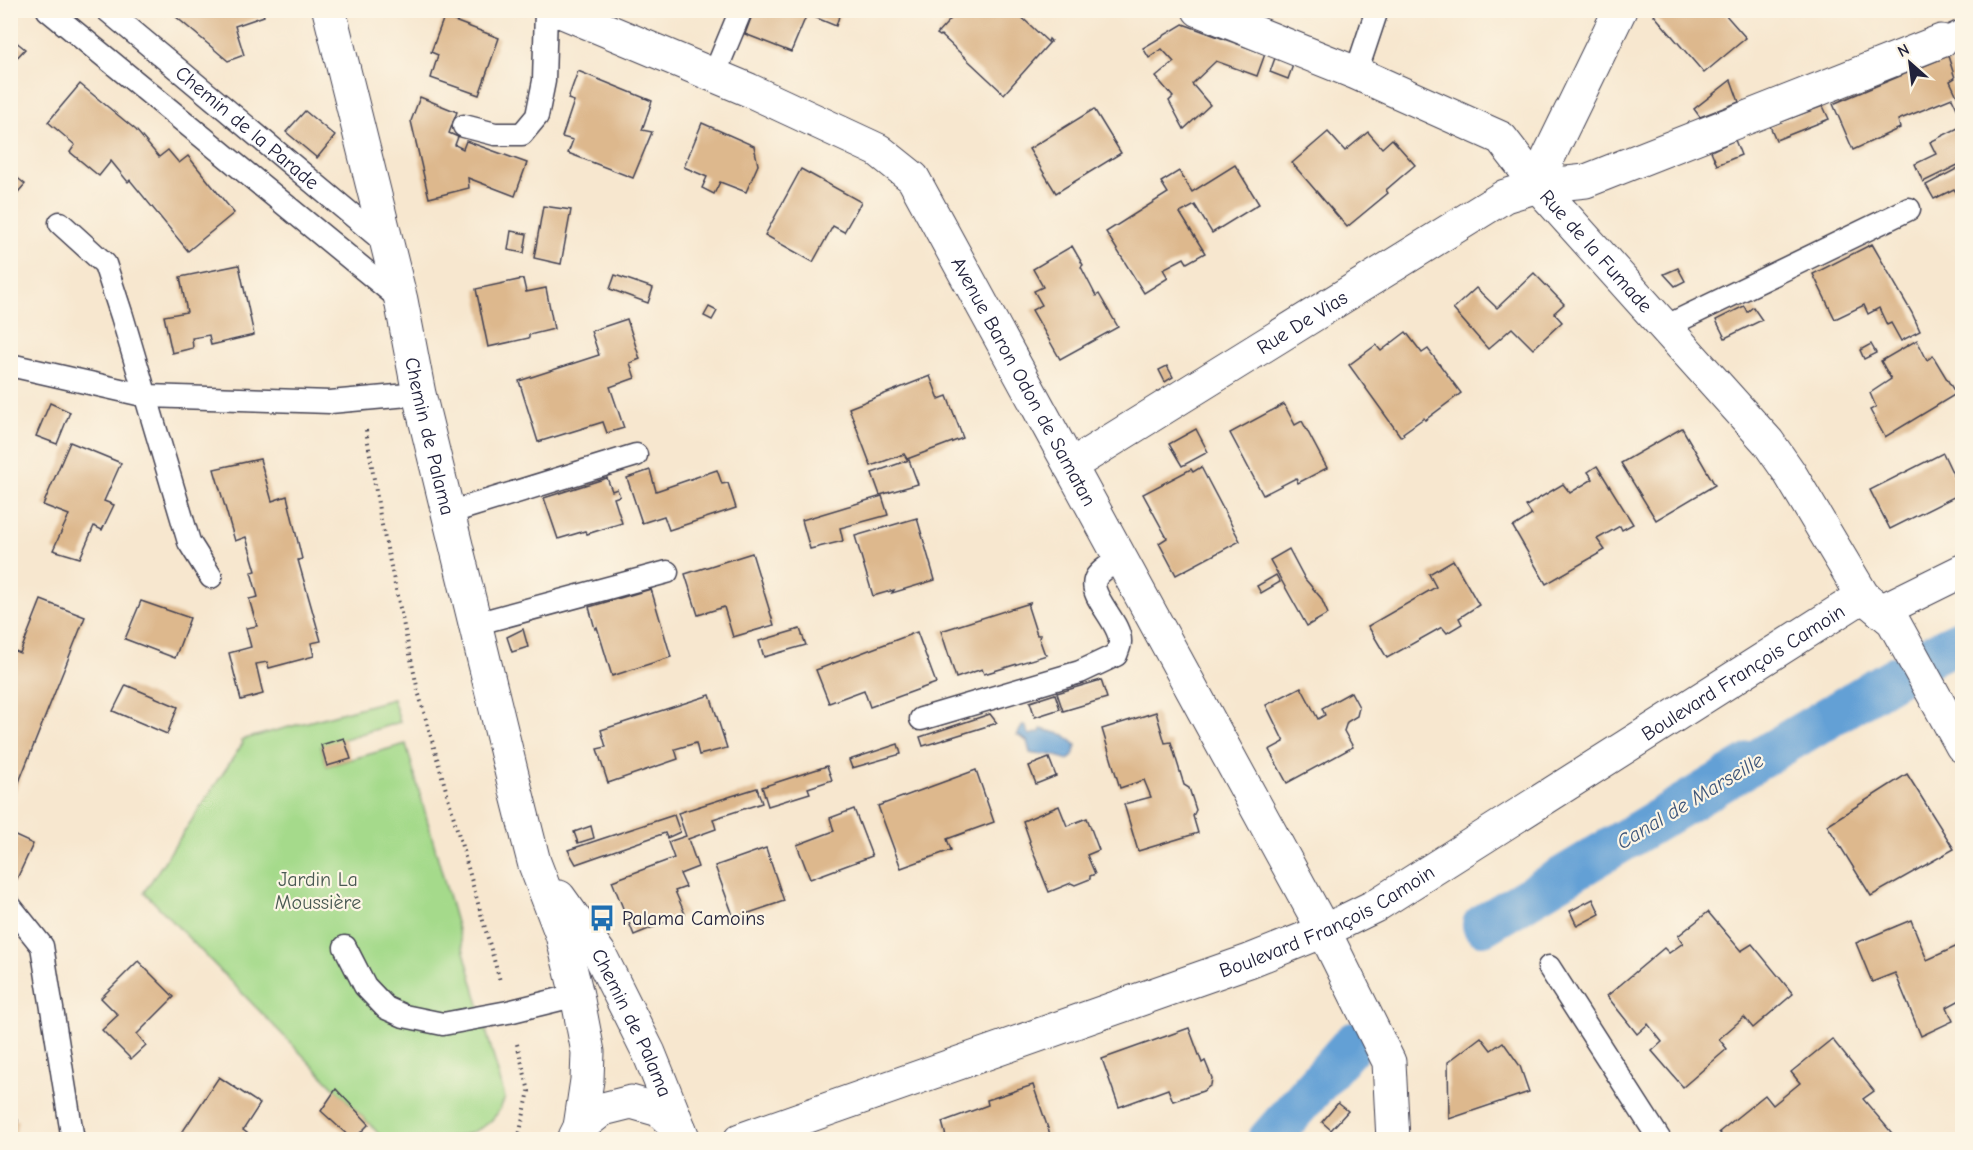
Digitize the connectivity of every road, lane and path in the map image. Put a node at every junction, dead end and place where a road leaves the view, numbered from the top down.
1 (48, 10) edge
2 (107, 10) edge
3 (329, 10) edge
4 (546, 10) edge
5 (558, 10) edge
6 (741, 10) edge
7 (1199, 10) edge
8 (1377, 10) edge
9 (1620, 10) edge
10 (1952, 36) edge
11 (1356, 73) junction
12 (714, 75) junction
13 (464, 126) dead end
14 (1538, 186) junction
15 (1909, 209) dead end
16 (60, 223) dead end
17 (388, 245) junction
18 (401, 300) junction
19 (1665, 327) junction
20 (10, 365) edge
21 (418, 394) junction
22 (147, 396) junction
23 (372, 399) junction
24 (636, 455) dead end
25 (1070, 466) junction
26 (448, 513) junction
27 (1120, 558) junction
28 (1962, 571) edge
29 (667, 572) dead end
30 (211, 577) dead end
31 (1879, 609) junction
32 (475, 624) junction
33 (921, 719) dead end
34 (1962, 746) edge
35 (534, 862) junction
36 (10, 906) edge
37 (1324, 931) junction
38 (345, 947) dead end
39 (1549, 967) dead end
40 (577, 995) junction
41 (508, 1012) junction
42 (577, 1133) edge
43 (682, 1135) edge
44 (73, 1140) edge
45 (518, 1140) edge
46 (740, 1140) edge
47 (1393, 1140) edge
48 (1660, 1140) edge

1 - 18 lane
2 - 17 lane, Chemin de la Parade
3 - 17 street, Chemin de Palama
4 - 13 lane
5 - 12 street, Avenue Baron Odon de Samatan
6 - 12 lane
7 - 11 street, Rue de la Fumade
8 - 11 lane
9 - 14 street
10 - 14 street, Rue De Vias
11 - 14 street, Rue de la Fumade
12 - 25 street, Avenue Baron Odon de Samatan
14 - 19 street, Rue de la Fumade
14 - 25 street, Rue De Vias
15 - 19 lane
16 - 22 lane
17 - 18 street, Chemin de Palama
18 - 21 street, Chemin de Palama
19 - 31 street, Rue de la Fumade
20 - 22 lane
21 - 23 lane
21 - 26 street, Chemin de Palama
22 - 23 lane
22 - 30 lane
23 - 41 path
24 - 26 lane
25 - 27 street, Avenue Baron Odon de Samatan
26 - 32 street, Chemin de Palama
27 - 33 lane
27 - 37 street, Avenue Baron Odon de Samatan
28 - 31 street, Boulevard François Camoin
29 - 32 lane
31 - 34 street, Rue de la Fumade
31 - 37 street, Boulevard François Camoin
32 - 35 street, Chemin de Palama
35 - 40 street, Chemin de Palama
35 - 43 street, Chemin de Palama
36 - 44 lane
37 - 46 street, Boulevard François Camoin
37 - 47 street, Avenue Baron Odon de Samatan
38 - 41 lane
39 - 48 lane
40 - 41 lane
40 - 42 street, Chemin de Palama
41 - 45 path
42 - 43 street

